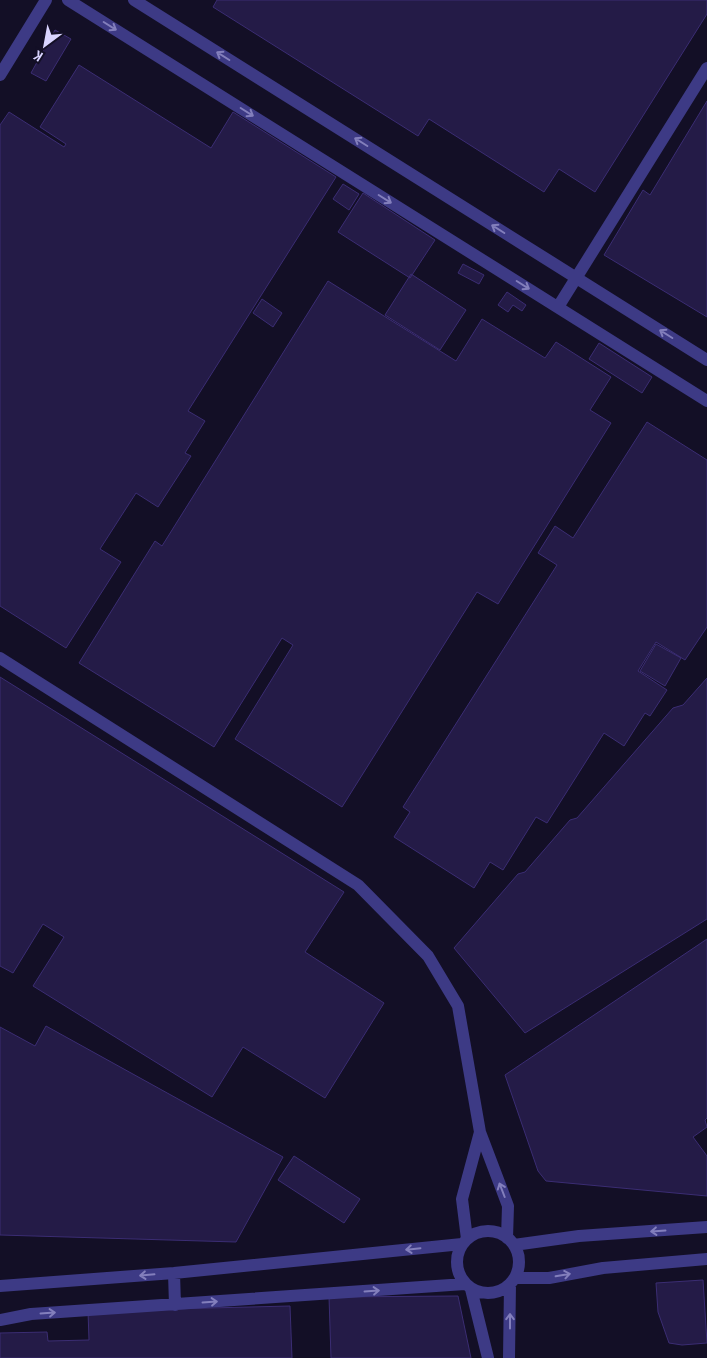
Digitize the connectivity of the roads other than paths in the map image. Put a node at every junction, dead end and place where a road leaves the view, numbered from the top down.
1 (46, 0) edge
2 (68, 0) edge
3 (134, 0) edge
4 (707, 68) edge
5 (0, 75) edge
6 (576, 278) junction
7 (558, 307) junction
8 (707, 360) edge
9 (707, 400) edge
10 (0, 658) edge
11 (480, 1132) junction
12 (707, 1228) edge
13 (464, 1242) junction
14 (511, 1242) junction
15 (707, 1259) edge
16 (174, 1273) junction
17 (512, 1281) junction
18 (0, 1286) edge
19 (468, 1286) junction
20 (175, 1305) junction
21 (0, 1320) edge
22 (488, 1358) edge
23 (510, 1358) edge

1 - 5 street
2 -> 7 street
6 -> 3 street
4 - 6 street
6 - 7 street
8 -> 6 street
7 - 9 street
10 - 11 street
11 - 13 street
14 -> 11 street
12 -> 14 street
13 - 14 street
13 -> 16 street
13 - 19 street
14 - 17 street
17 -> 15 street
16 -> 18 street
16 - 20 street
17 - 19 street
23 -> 17 street
20 -> 19 street
19 - 22 street
21 -> 20 street

